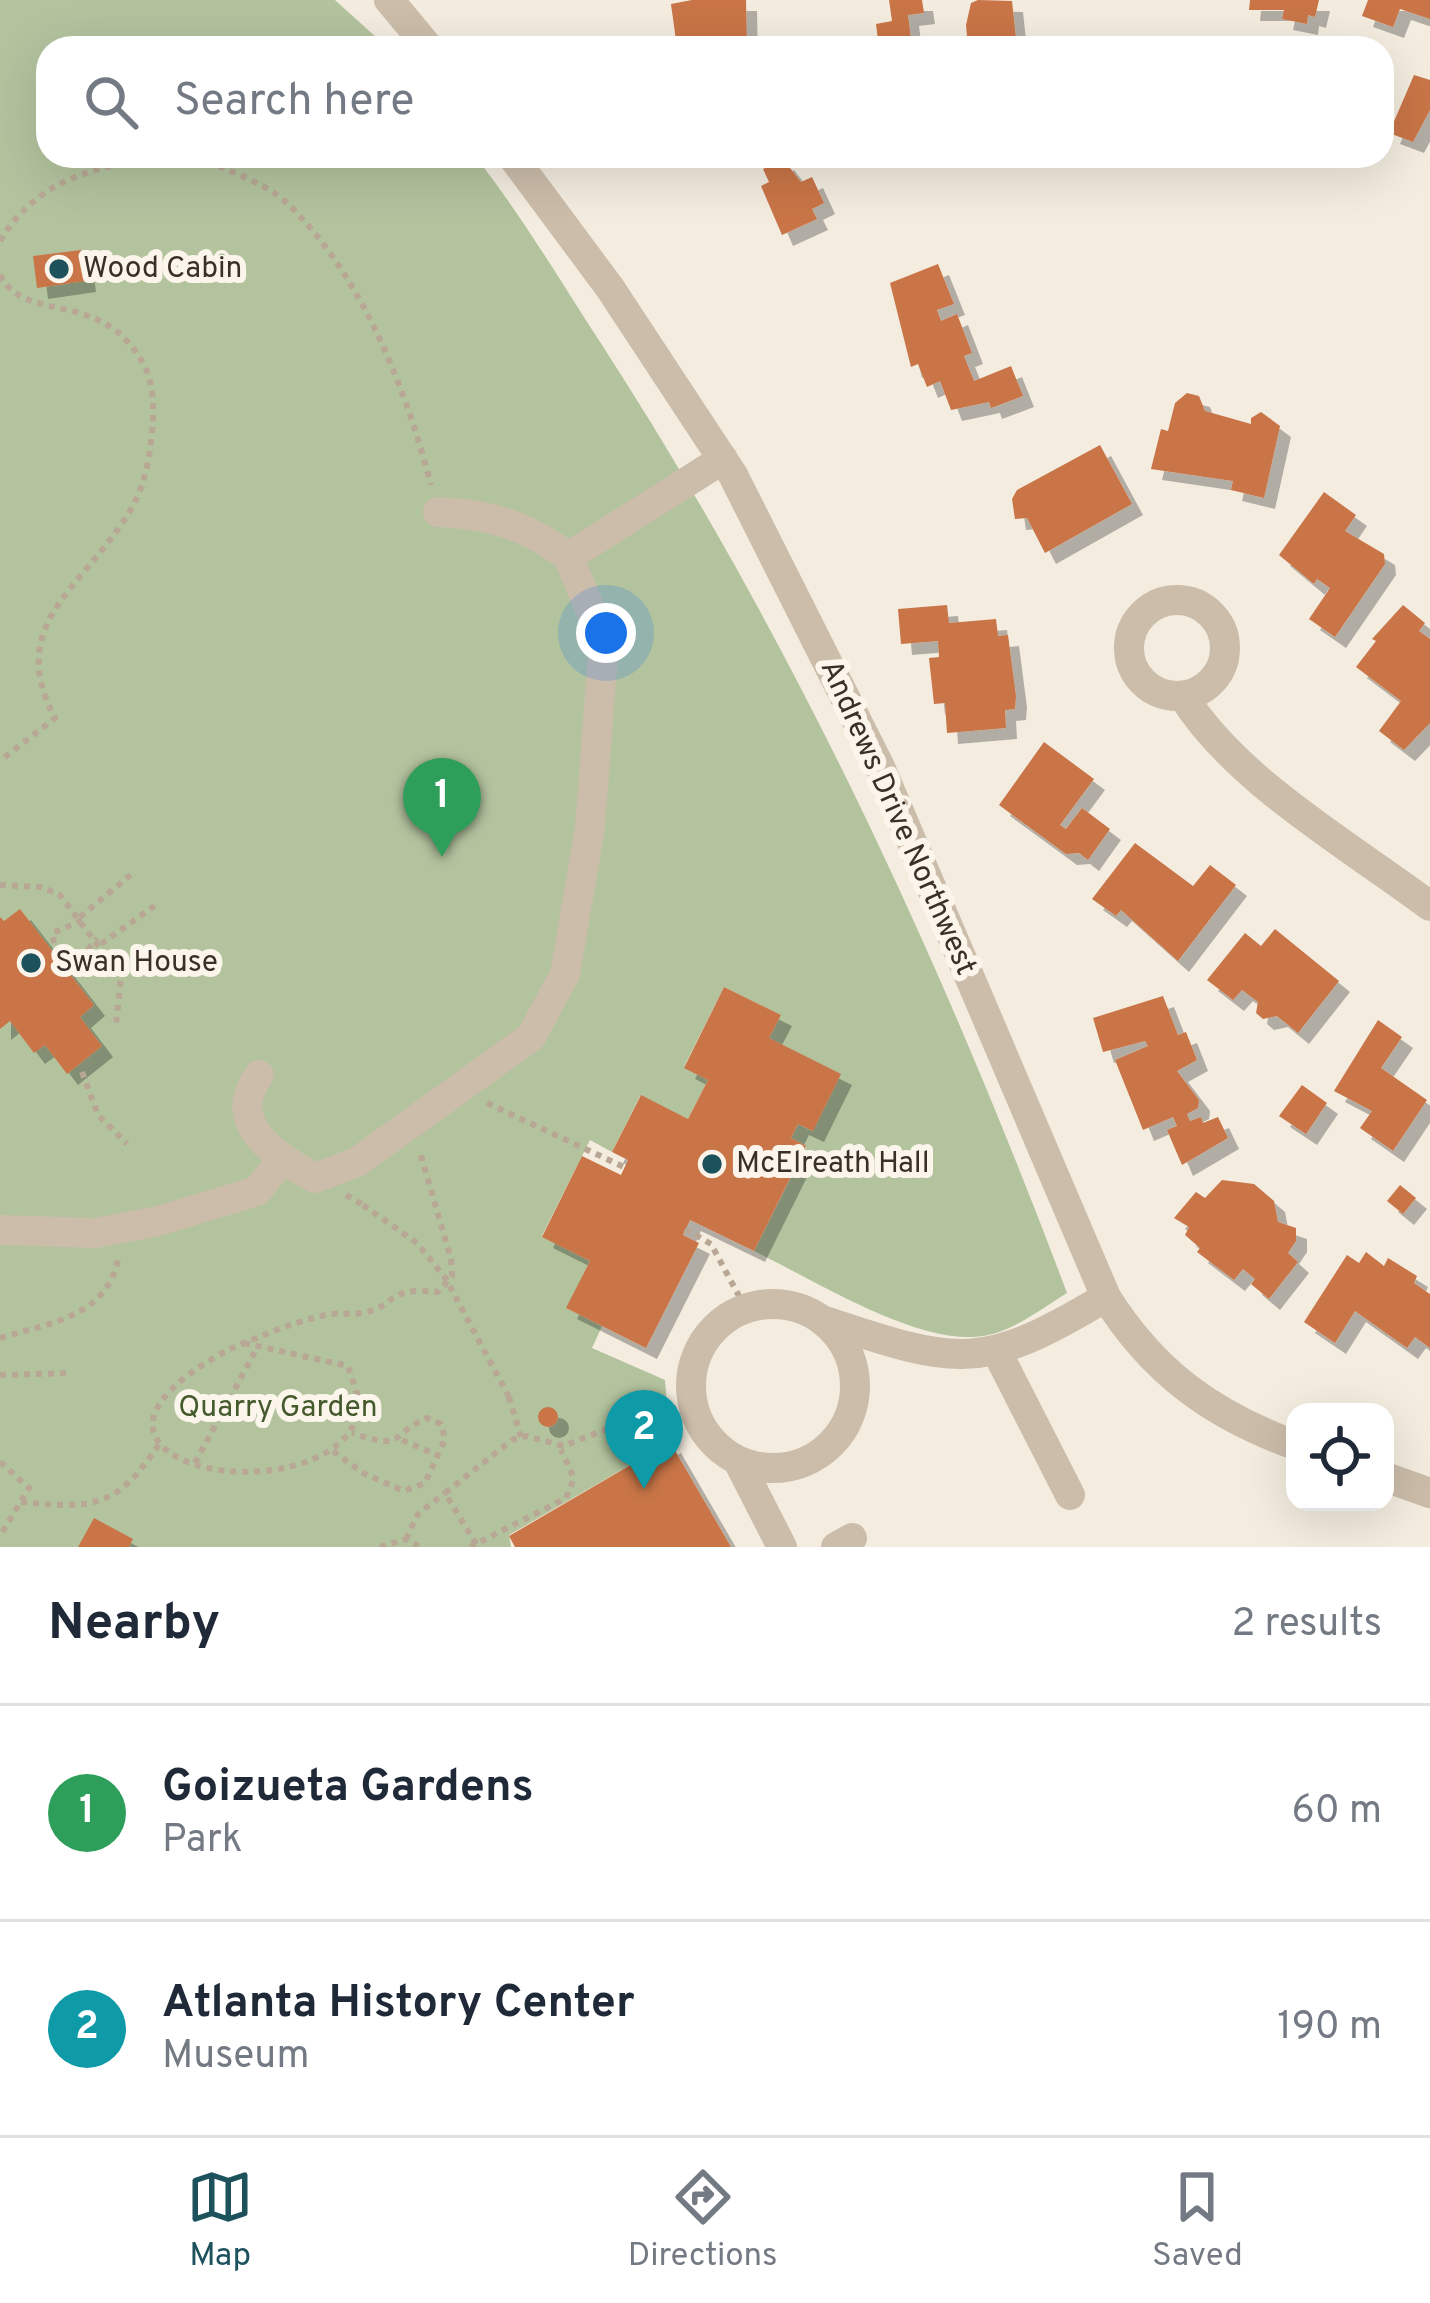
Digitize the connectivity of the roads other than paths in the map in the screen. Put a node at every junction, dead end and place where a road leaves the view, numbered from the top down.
1 (389, 0) edge
2 (419, 36) edge
3 (521, 168) edge
4 (723, 459) junction
5 (438, 512) road end
6 (568, 556) junction
7 (1184, 696) dead end
8 (1430, 906) edge
9 (259, 1076) dead end
10 (282, 1160) junction
11 (0, 1230) edge
12 (1106, 1297) junction
13 (824, 1320) junction
14 (997, 1352) junction
15 (1286, 1441) edge
16 (738, 1461) junction
17 (1394, 1480) edge
18 (1430, 1493) edge
19 (1070, 1495) dead end
20 (782, 1547) edge

1 - 2 street
3 - 4 street, Andrews Drive Northwest
4 - 6 street
4 - 12 street, Andrews Drive Northwest
5 - 6 street
6 - 10 street
7 - 8 street
9 - 10 street
10 - 11 street
12 - 14 street
12 - 15 street, Andrews Drive Northwest
13 - 14 street
13 - 16 street
13 - 16 street
14 - 19 street
16 - 20 street
17 - 18 street

